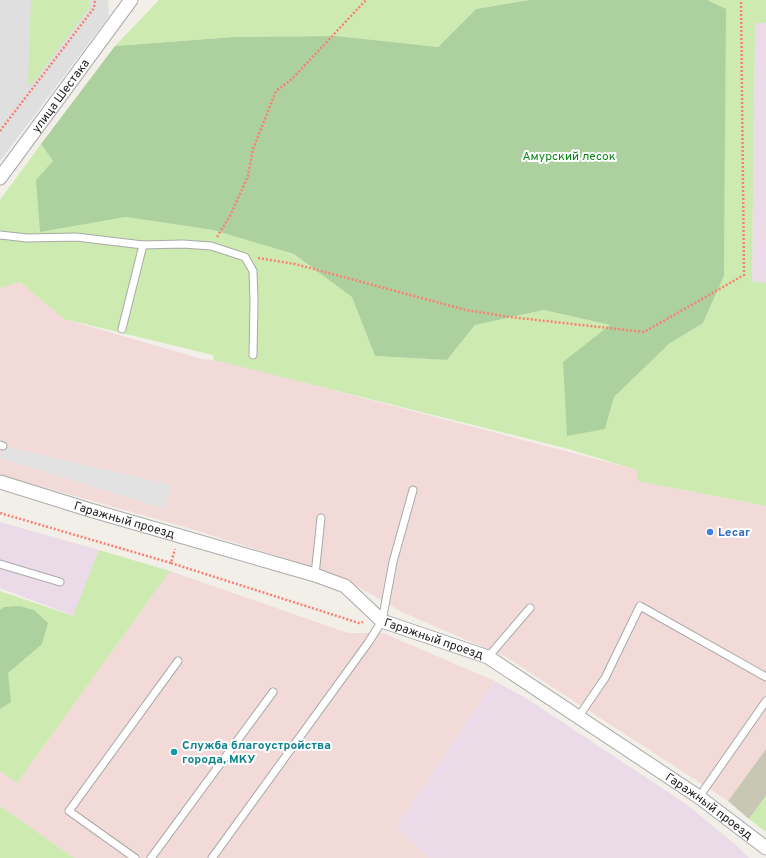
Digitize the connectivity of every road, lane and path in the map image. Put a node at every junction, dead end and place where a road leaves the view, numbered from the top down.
1 (95, 0) edge
2 (126, 0) edge
3 (132, 0) edge
4 (366, 0) edge
5 (741, 0) edge
6 (122, 14) junction
7 (0, 131) edge
8 (0, 178) edge
9 (0, 235) edge
10 (143, 245) junction
11 (211, 246) junction
12 (245, 257) junction
13 (122, 329) dead end
14 (253, 355) dead end
15 (0, 482) edge
16 (413, 490) dead end
17 (0, 513) edge
18 (321, 518) dead end
19 (179, 536) junction
20 (171, 563) junction
21 (0, 564) edge
22 (315, 574) junction
23 (60, 582) dead end
24 (530, 608) dead end
25 (382, 621) junction
26 (488, 657) junction
27 (178, 661) dead end
28 (766, 678) edge
29 (273, 692) dead end
30 (766, 701) edge
31 (579, 716) junction
32 (698, 797) junction
33 (766, 848) edge
34 (135, 858) edge
35 (151, 858) edge
36 (212, 858) edge

1 - 7 path
2 - 6 street, улица Шестака
3 - 6 street, улица Шестака
4 - 11 path
5 - 12 path
6 - 8 street, улица Шестака
9 - 10 lane
10 - 11 lane
10 - 13 lane
11 - 12 lane
12 - 14 lane
15 - 19 street, Гаражный проезд
16 - 25 lane
17 - 20 path
18 - 22 lane
19 - 20 path
19 - 22 street, Гаражный проезд
20 - 25 path
21 - 23 lane
22 - 25 street, Гаражный проезд
24 - 26 lane
25 - 26 street, Гаражный проезд
25 - 36 lane
26 - 31 street, Гаражный проезд
27 - 34 lane
28 - 31 lane
29 - 35 lane
30 - 32 lane
31 - 32 street, Гаражный проезд
32 - 33 street, Гаражный проезд

